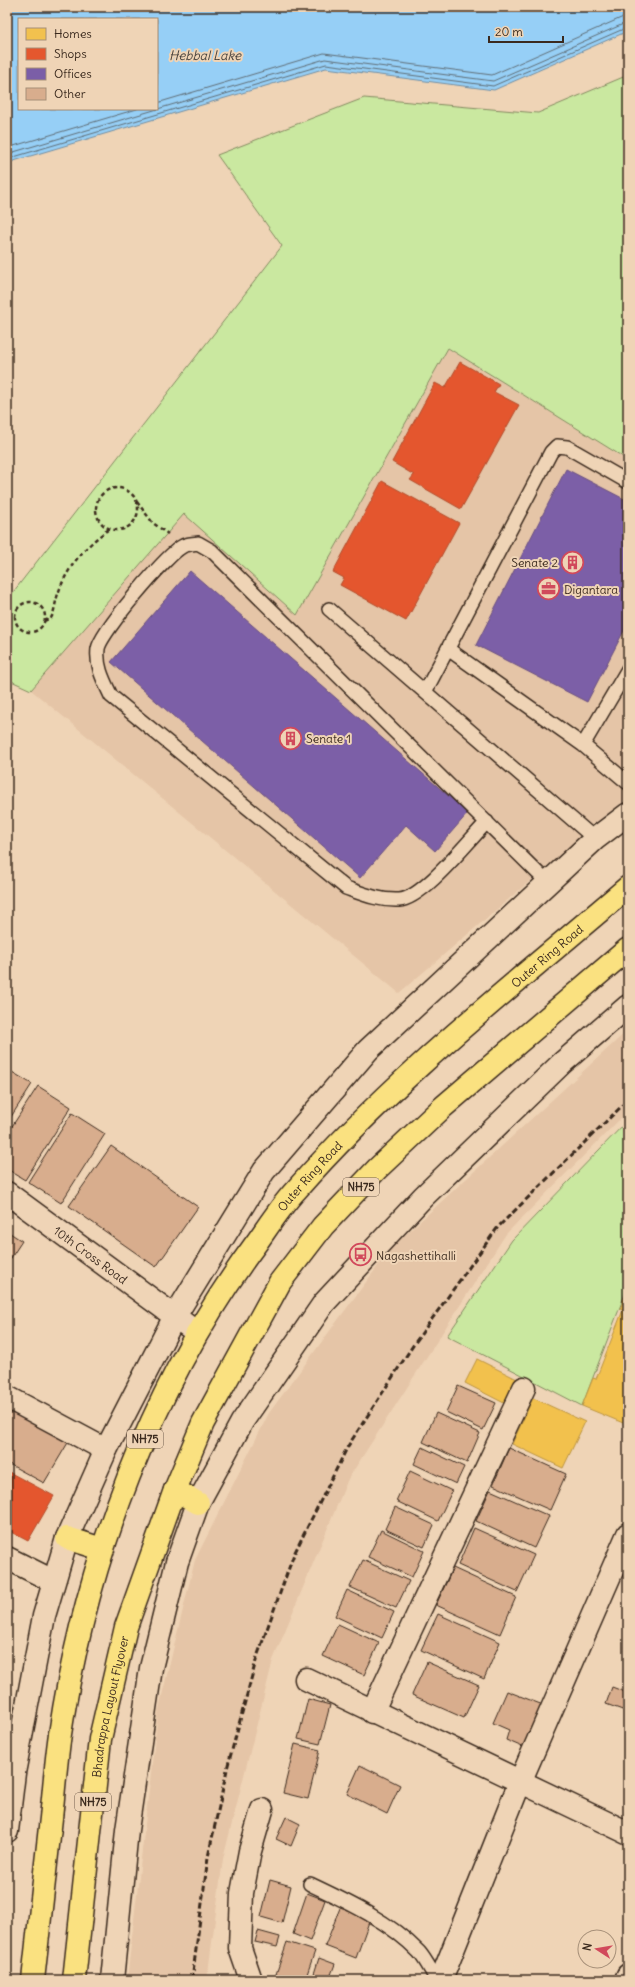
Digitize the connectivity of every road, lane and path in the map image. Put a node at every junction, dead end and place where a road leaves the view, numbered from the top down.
1 (628, 482) edge
2 (136, 501) junction
3 (109, 529) junction
4 (185, 546) junction
5 (329, 609) dead end
6 (44, 621) junction
7 (448, 648) junction
8 (628, 669) edge
9 (425, 692) junction
10 (583, 745) junction
11 (628, 783) edge
12 (628, 814) edge
13 (487, 822) junction
14 (594, 839) junction
15 (548, 883) junction
16 (628, 887) edge
17 (628, 948) edge
18 (628, 1006) edge
19 (7, 1193) edge
20 (175, 1316) junction
21 (196, 1332) junction
22 (524, 1388) dead end
23 (7, 1397) edge
24 (106, 1450) junction
25 (175, 1490) junction
26 (198, 1503) junction
27 (628, 1534) edge
28 (67, 1538) junction
29 (102, 1549) junction
30 (7, 1558) edge
31 (53, 1581) junction
32 (306, 1680) dead end
33 (372, 1712) junction
34 (11, 1771) edge
35 (520, 1782) junction
36 (262, 1810) dead end
37 (7, 1831) edge
38 (628, 1833) edge
39 (310, 1884) dead end
40 (628, 1975) edge
41 (33, 1980) edge
42 (74, 1980) edge
43 (112, 1980) edge
44 (252, 1980) edge
45 (437, 1980) edge
46 (441, 1980) edge
47 (626, 1980) edge

1 - 7 lane
2 - 3 path
2 - 3 path
2 - 4 path
3 - 6 path
4 - 13 lane
4 - 13 lane
5 - 9 lane
6 - 6 path
7 - 9 lane
7 - 10 lane
8 - 10 lane
9 - 14 lane
10 - 11 lane
12 - 14 street
13 - 15 lane
14 - 15 street
15 - 20 street
16 - 21 highway, Outer Ring Road / NH75
17 - 25 highway, NH75
18 - 26 street
19 - 20 street, 10th Cross Road
20 - 21 street, 10th Cross Road
20 - 24 street
21 - 29 highway, Outer Ring Road / NH75
22 - 33 street
23 - 24 street
24 - 28 street
25 - 26 highway
25 - 42 highway, Bhadrappa Layout Flyover / NH75
26 - 43 street
27 - 35 street
28 - 29 highway
28 - 31 street
29 - 41 highway, NH75
30 - 31 street
31 - 34 street
32 - 33 street
33 - 35 street
34 - 37 street
35 - 38 street
35 - 46 street
36 - 44 street
39 - 45 lane
40 - 47 street

